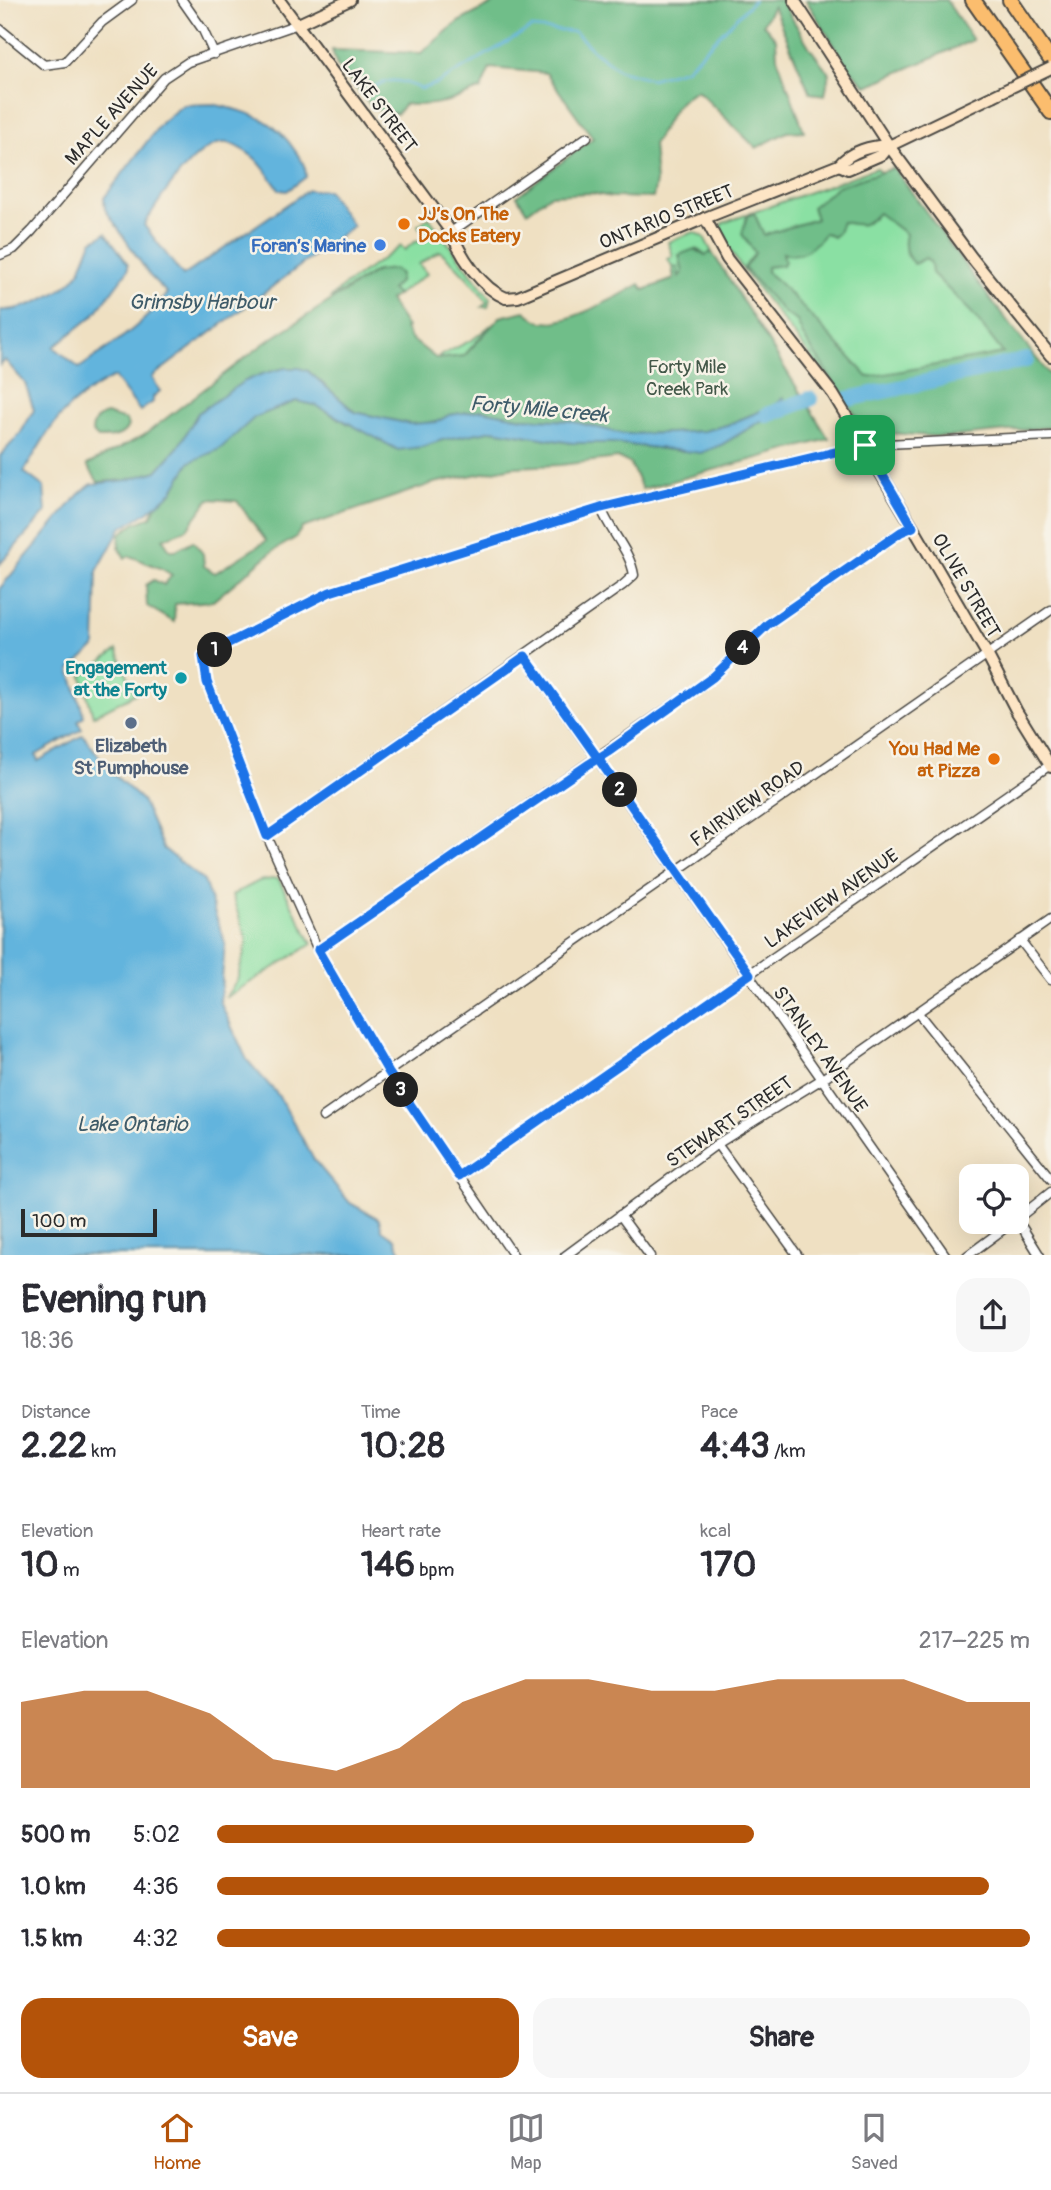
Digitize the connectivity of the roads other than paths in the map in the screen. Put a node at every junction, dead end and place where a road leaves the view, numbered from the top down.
1 (132, 0) edge
2 (182, 0) edge
3 (279, 0) edge
4 (350, 0) edge
5 (793, 0) edge
6 (973, 0) edge
7 (1010, 0) edge
8 (298, 24) junction
9 (0, 30) edge
10 (214, 54) junction
11 (1051, 60) edge
12 (1051, 68) edge
13 (1051, 112) edge
14 (587, 136) dead end
15 (889, 146) junction
16 (705, 218) junction
17 (451, 232) junction
18 (0, 255) edge
19 (506, 298) joint
20 (1051, 356) edge
21 (1051, 436) edge
22 (865, 445) junction
23 (601, 508) junction
24 (913, 527) junction
25 (1051, 610) edge
26 (987, 654) junction
27 (525, 656) junction
28 (598, 758) junction
29 (1051, 765) edge
30 (267, 836) junction
31 (676, 872) junction
32 (1051, 919) edge
33 (1020, 940) junction
34 (318, 950) junction
35 (750, 974) junction
36 (1051, 980) edge
37 (918, 1013) junction
38 (389, 1073) junction
39 (822, 1079) junction
40 (323, 1117) dead end
41 (717, 1144) junction
42 (459, 1176) junction
43 (1051, 1179) edge
44 (1051, 1192) edge
45 (1029, 1209) edge
46 (620, 1215) junction
47 (996, 1234) edge
48 (1025, 1234) edge
49 (514, 1255) edge
50 (565, 1255) edge
51 (650, 1255) edge
52 (798, 1255) edge
53 (946, 1255) edge
54 (967, 1255) edge
55 (1040, 1255) edge

1 - 9 street
2 - 10 street
3 - 8 street, LAKE STREET
4 - 8 street, MAPLE AVENUE
5 - 15 street
6 - 13 highway
7 - 11 highway
8 - 10 street, MAPLE AVENUE
8 - 17 street, LAKE STREET
10 - 18 street, MAPLE AVENUE
12 - 15 street, ONTARIO STREET, bridge
14 - 17 street
15 - 16 street, ONTARIO STREET
15 - 20 street
16 - 19 street, ONTARIO STREET
16 - 22 street, OLIVE STREET
17 - 19 street, LAKE STREET
21 - 22 street
22 - 23 street
22 - 24 street, OLIVE STREET
23 - 27 street
23 - 30 street
24 - 26 street, OLIVE STREET
24 - 28 street
25 - 26 street, FAIRVIEW ROAD
26 - 29 street, OLIVE STREET
26 - 31 street, FAIRVIEW ROAD
27 - 28 street, STANLEY AVENUE
27 - 30 street
28 - 31 street, STANLEY AVENUE
28 - 34 street
29 - 35 street, LAKEVIEW AVENUE
30 - 34 street
31 - 35 street, STANLEY AVENUE
31 - 38 street, FAIRVIEW ROAD
32 - 33 street, STEWART STREET
33 - 36 street
33 - 37 street, STEWART STREET
34 - 38 street
35 - 39 street, STANLEY AVENUE
35 - 42 street, LAKEVIEW AVENUE
37 - 39 street, STEWART STREET
37 - 43 street
38 - 40 street, FAIRVIEW ROAD
38 - 42 street
39 - 41 street, STEWART STREET
39 - 53 street, STANLEY AVENUE
41 - 46 street, STEWART STREET
41 - 52 street
42 - 49 street
44 - 45 street
46 - 50 street, STEWART STREET
46 - 51 street
47 - 54 street
48 - 55 street

